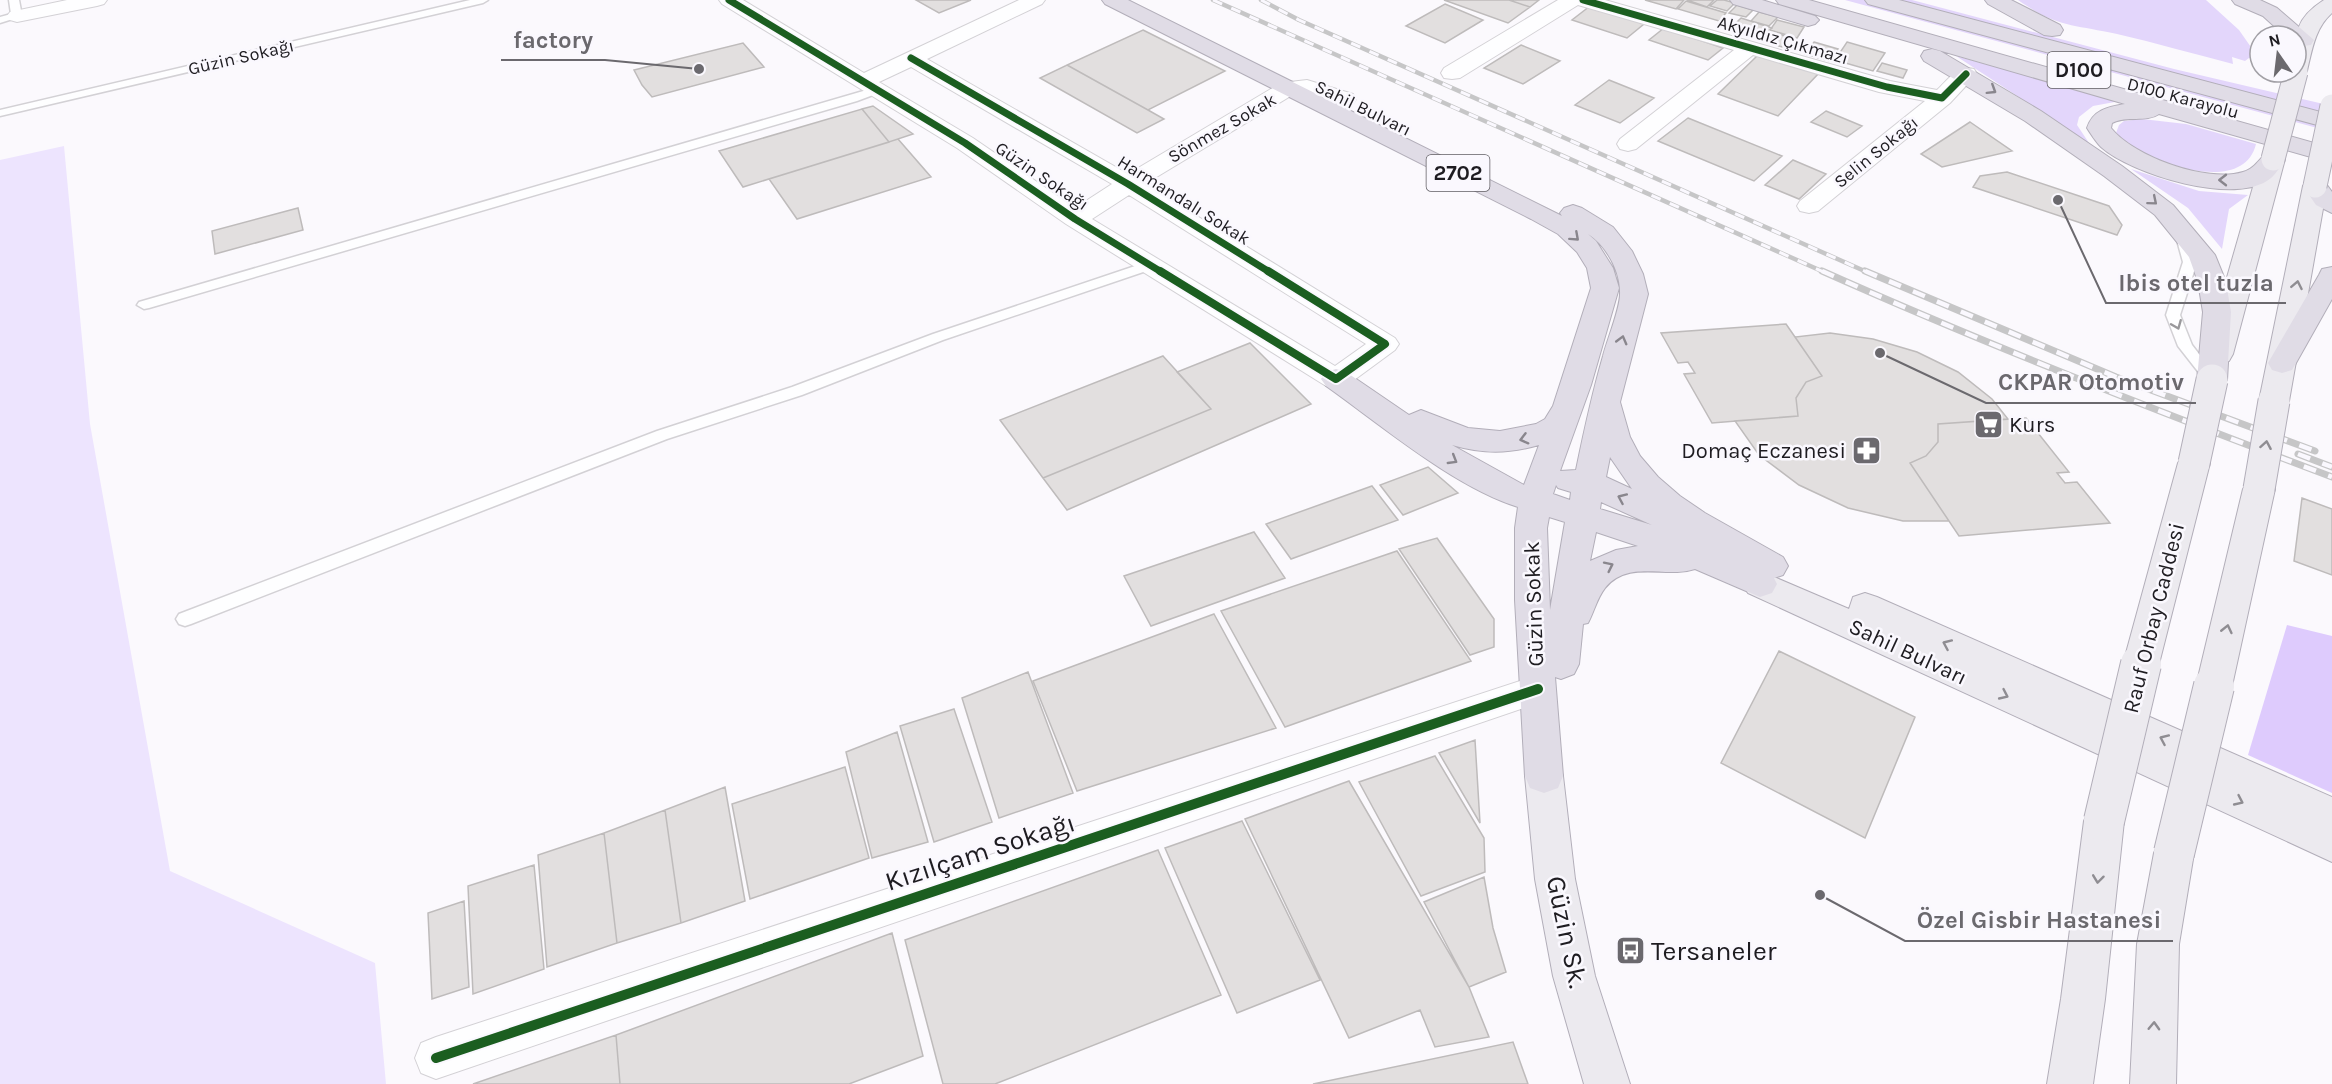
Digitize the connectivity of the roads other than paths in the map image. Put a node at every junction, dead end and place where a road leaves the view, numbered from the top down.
1 (97, 0) edge
2 (483, 0) edge
3 (729, 0) edge
4 (1035, 0) edge
5 (1112, 0) edge
6 (1141, 0) edge
7 (1572, 0) edge
8 (1583, 0) edge
9 (1740, 0) edge
10 (1786, 0) edge
11 (1827, 0) edge
12 (1875, 0) edge
13 (1934, 0) edge
14 (1995, 0) edge
15 (2242, 0) edge
16 (2332, 4) edge
17 (10, 12) edge
18 (1846, 18) junction
19 (2284, 24) edge
20 (2052, 30) junction
21 (2308, 31) edge
22 (1750, 47) junction
23 (911, 58) junction
24 (1452, 74) dead end
25 (1966, 74) junction
26 (2234, 74) dead end
27 (2292, 84) edge
28 (870, 85) junction
29 (2275, 85) dead end
30 (1289, 88) junction
31 (1942, 98) junction
32 (1344, 99) junction
33 (2332, 100) edge
34 (2332, 106) edge
35 (0, 113) edge
36 (2187, 115) junction
37 (2332, 122) edge
38 (2332, 138) edge
39 (1628, 144) dead end
40 (2332, 156) edge
41 (2273, 159) junction
42 (1128, 184) junction
43 (2324, 195) edge
44 (1809, 206) dead end
45 (1076, 219) junction
46 (2180, 229) junction
47 (1150, 265) junction
48 (2332, 275) edge
49 (144, 305) dead end
50 (2282, 363) junction
51 (1336, 380) junction
52 (2212, 380) junction
53 (1606, 396) junction
54 (1568, 406) junction
55 (1545, 470) joint
56 (1589, 483) junction
57 (1536, 502) junction
58 (1582, 516) junction
59 (1766, 575) junction
60 (185, 619) dead end
61 (1550, 677) junction
62 (1544, 776) joint
63 (2332, 815) edge
64 (2332, 844) edge
65 (436, 1058) dead end
66 (1607, 1084) edge
67 (2070, 1084) edge
68 (2153, 1084) edge

1 - 17 street
2 - 35 lane, Güzin Sokağı
3 - 28 street, Güzin Sokağı
4 - 23 street
5 - 30 highway, Sahil Bulvarı / 2702
6 - 32 highway, Sahil Bulvarı / 2702
7 - 24 street
8 - 22 street, Akyıldız Çıkmazı
9 - 25 highway
10 - 18 highway
11 - 38 highway, D100 Karayolu / D100
12 - 37 highway, D100 Karayolu / D100
13 - 20 highway
14 - 20 highway
15 - 19 highway
16 - 21 main road, Rauf Orbay Caddesi
18 - 25 highway
18 - 36 highway
20 - 26 highway
22 - 31 street, Akyıldız Çıkmazı
22 - 39 street
23 - 28 street
23 - 42 street, Harmandalı Sokak
25 - 31 street
25 -> 46 highway
27 - 41 main road, Rauf Orbay Caddesi, bridge
28 - 45 street, Güzin Sokağı
28 - 49 lane
29 - 33 highway
30 - 32 street, Sönmez Sokak
30 - 42 street, Sönmez Sokak
30 -> 54 highway, Sahil Bulvarı / 2702
31 - 44 street, Selin Sokağı
53 -> 32 highway, Sahil Bulvarı / 2702
34 - 43 main road, bridge
36 - 40 highway
41 -> 36 highway
41 - 52 main road, Rauf Orbay Caddesi
42 - 45 street, Sönmez Sokak
42 - 51 street, Harmandalı Sokak
50 -> 43 main road
45 - 47 street, Güzin Sokağı
46 - 52 highway
46 -> 52 lane
47 - 51 street, Güzin Sokağı
47 - 60 lane
48 - 50 highway
68 -> 50 main road, bridge
54 -> 51 highway
51 -> 57 highway
52 -> 67 main road, Rauf Orbay Caddesi, bridge
53 - 56 highway, Sahil Bulvarı / 2702
53 - 59 highway
54 - 55 highway, Sahil Bulvarı / 2702
55 - 57 highway, Güzin Sokak
56 - 57 highway, Sahil Bulvarı
56 - 58 highway
59 -> 56 highway, Sahil Bulvarı
57 - 58 highway, Sahil Bulvarı
57 - 61 highway, Güzin Sokak
58 - 59 highway, Sahil Bulvarı
58 - 61 highway
61 -> 59 highway
63 -> 59 main road, Sahil Bulvarı
59 -> 64 main road, Sahil Bulvarı
61 - 62 highway
61 - 65 street, Kızılçam Sokağı
62 - 66 main road, Güzin Sk.

